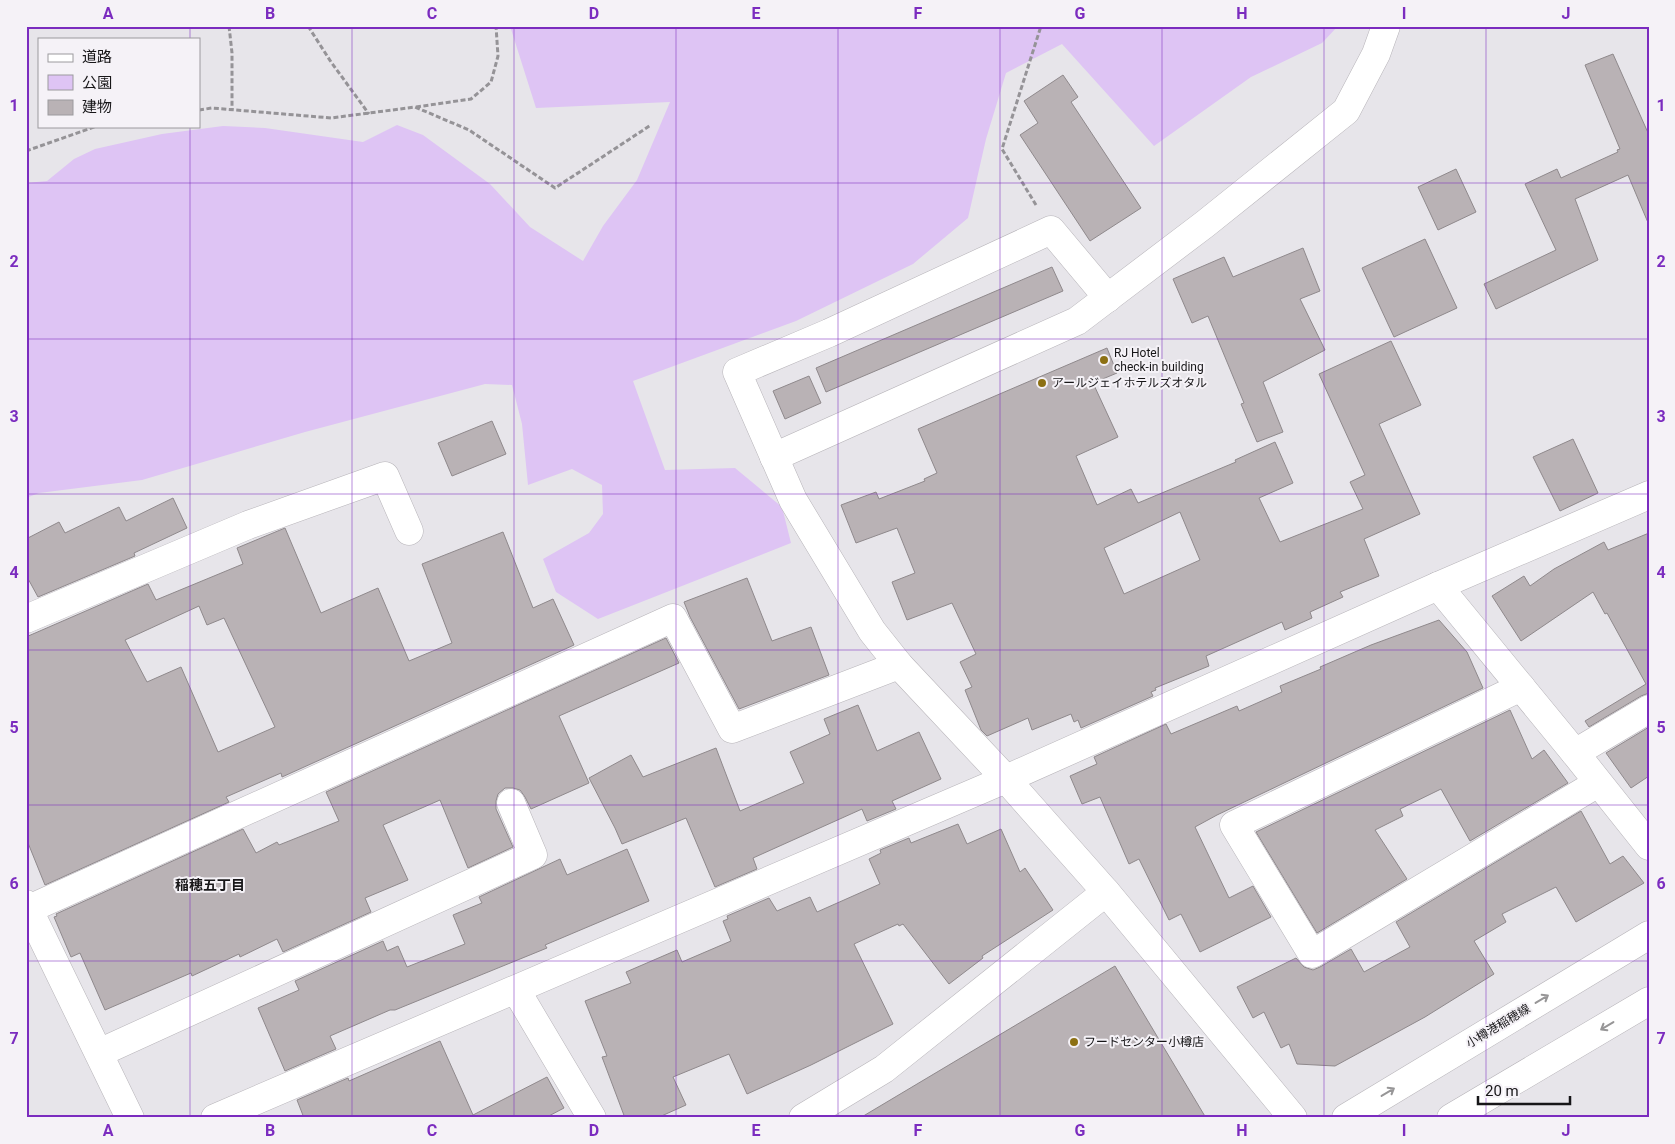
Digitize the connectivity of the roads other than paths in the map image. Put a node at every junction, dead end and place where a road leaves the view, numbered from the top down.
1 (1386, 26) edge
2 (1108, 298) junction
3 (774, 457) junction
4 (1649, 495) edge
5 (409, 531) dead end
6 (1438, 586) junction
7 (26, 619) edge
8 (899, 666) junction
9 (1521, 687) junction
10 (1649, 709) edge
11 (1575, 753) junction
12 (1006, 779) junction
13 (1598, 783) junction
14 (511, 803) dead end
15 (1649, 846) edge
16 (1106, 892) junction
17 (27, 906) edge
18 (1649, 935) edge
19 (516, 990) junction
20 (1649, 1001) edge
21 (99, 1053) junction
22 (130, 1118) edge
23 (215, 1118) edge
24 (592, 1118) edge
25 (802, 1118) edge
26 (1293, 1118) edge
27 (1346, 1118) edge
28 (1451, 1118) edge

1 - 2 street
2 - 3 street
2 - 3 street
3 - 8 street
4 - 6 street
5 - 7 street
6 - 9 street
6 - 12 street
8 - 12 street
8 - 17 street
9 - 11 street
9 - 13 street
10 - 11 street
11 - 13 street
12 - 16 street
12 - 19 street
13 - 15 street
14 - 21 street
16 - 25 street
16 - 26 street
17 - 21 street
27 -> 18 street, 小樽港稲穂線
19 - 23 street
19 - 24 street
20 -> 28 street
21 - 22 street

